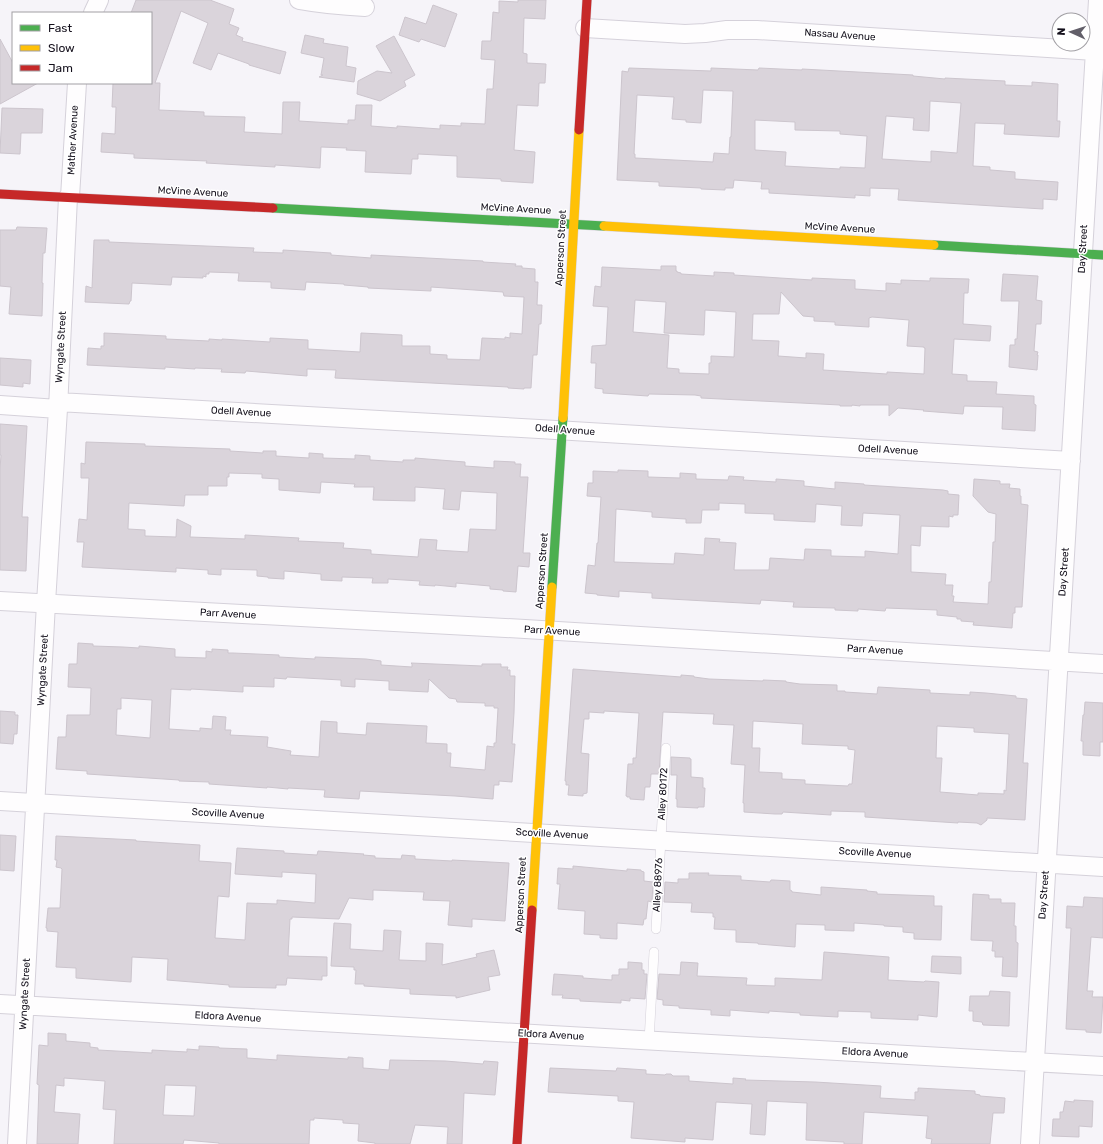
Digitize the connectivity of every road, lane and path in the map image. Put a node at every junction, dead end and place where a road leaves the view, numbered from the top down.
1 (99, 0) edge
2 (299, 0) edge
3 (587, 0) edge
4 (1098, 0) edge
5 (365, 7) dead end
6 (93, 12) edge
7 (585, 28) junction
8 (1095, 50) junction
9 (76, 84) edge
10 (0, 194) edge
11 (69, 197) junction
12 (574, 224) junction
13 (1083, 253) junction
14 (1103, 254) edge
15 (0, 405) edge
16 (58, 406) junction
17 (562, 431) junction
18 (1071, 461) junction
19 (0, 601) edge
20 (46, 603) junction
21 (549, 631) junction
22 (1058, 661) junction
23 (1103, 664) edge
24 (666, 748) dead end
25 (0, 801) edge
26 (36, 803) junction
27 (536, 833) junction
28 (661, 840) junction
29 (1046, 863) junction
30 (1103, 867) edge
31 (656, 929) dead end
32 (654, 952) dead end
33 (0, 1004) edge
34 (25, 1006) junction
35 (524, 1034) junction
36 (650, 1041) junction
37 (1034, 1062) junction
38 (1103, 1066) edge
39 (17, 1144) edge
40 (517, 1144) edge
41 (1030, 1144) edge

1 - 6 street
2 - 5 street
3 - 7 street, Apperson Street
4 - 8 street, Day Street
7 - 8 street, Nassau Avenue
7 - 12 street, Apperson Street
8 - 13 street, Day Street
9 - 11 street, Mather Avenue
10 - 11 street, McVine Avenue
11 - 12 street, McVine Avenue
11 - 16 street, Wyngate Street
12 - 13 street, McVine Avenue
12 - 17 street, Apperson Street
13 - 14 street, McVine Avenue
13 - 18 street, Day Street
15 - 16 street, Odell Avenue
16 - 17 street, Odell Avenue
16 - 20 street, Wyngate Street
17 - 18 street, Odell Avenue
17 - 21 street, Apperson Street
18 - 22 street, Day Street
19 - 20 street, Parr Avenue
20 - 21 street, Parr Avenue
20 - 26 street, Wyngate Street
21 - 22 street, Parr Avenue
21 - 27 street, Apperson Street
22 - 23 street, Parr Avenue
22 - 29 street, Day Street
24 - 28 lane, Alley 80172
25 - 26 street, Scoville Avenue
26 - 27 street, Scoville Avenue
26 - 34 street, Wyngate Street
27 - 28 street, Scoville Avenue
27 - 35 street, Apperson Street
28 - 29 street, Scoville Avenue
28 - 31 lane, Alley 88976
29 - 30 street, Scoville Avenue
29 - 37 street, Day Street
32 - 36 lane
33 - 34 street, Eldora Avenue
34 - 35 street, Eldora Avenue
34 - 39 street, Wyngate Street
35 - 36 street, Eldora Avenue
35 - 40 street, Apperson Street
36 - 37 street, Eldora Avenue
37 - 38 street, Eldora Avenue
37 - 41 street, Day Street

